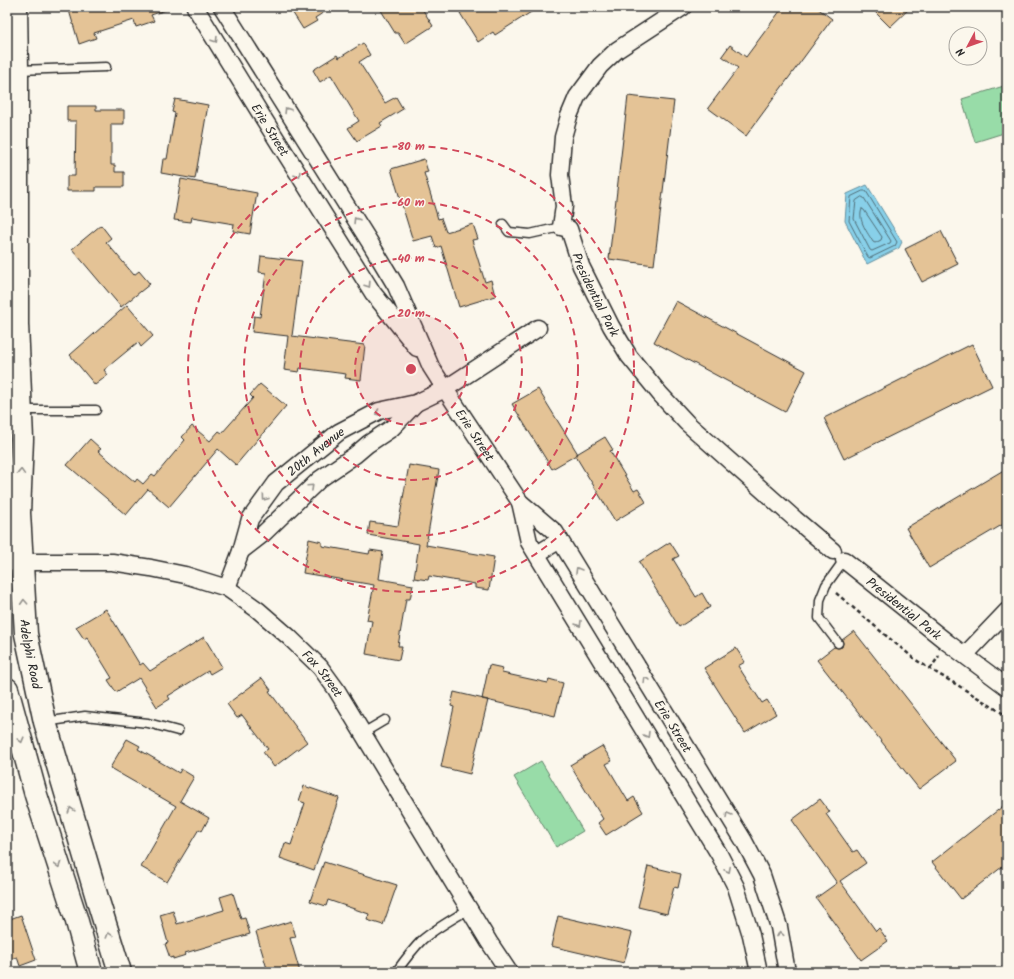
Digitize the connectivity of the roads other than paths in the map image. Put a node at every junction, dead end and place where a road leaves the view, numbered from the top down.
1 (16, 7) edge
2 (195, 7) edge
3 (222, 7) edge
4 (682, 7) edge
5 (106, 67) dead end
6 (17, 70) junction
7 (12, 128) edge
8 (504, 224) dead end
9 (561, 227) junction
10 (369, 241) junction
11 (347, 252) junction
12 (17, 324) junction
13 (538, 328) dead end
14 (431, 367) junction
15 (7, 372) edge
16 (444, 389) junction
17 (416, 403) junction
18 (20, 410) junction
19 (96, 410) dead end
20 (358, 422) junction
21 (368, 444) junction
22 (276, 483) junction
23 (520, 502) junction
24 (293, 504) junction
25 (560, 540) junction
26 (241, 551) junction
27 (537, 554) junction
28 (838, 556) junction
29 (14, 562) edge
30 (227, 588) junction
31 (1007, 611) edge
32 (838, 643) dead end
33 (965, 656) junction
34 (1007, 688) edge
35 (7, 689) edge
36 (385, 720) dead end
37 (45, 722) junction
38 (178, 731) dead end
39 (363, 734) junction
40 (469, 909) junction
41 (90, 972) edge
42 (120, 972) edge
43 (396, 972) edge
44 (509, 972) edge
45 (758, 972) edge
46 (787, 972) edge

1 - 6 main road, Adelphi Road
2 -> 11 street, Erie Street
10 -> 3 street, Erie Street
4 - 9 street
5 - 6 lane
6 - 7 main road, Adelphi Road
7 - 12 main road, Adelphi Road
8 - 9 lane
9 - 28 street, Presidential Park
10 - 11 street
10 - 14 street, Erie Street
11 -> 14 street, Erie Street
12 - 15 main road, Adelphi Road
12 - 18 main road, Adelphi Road
13 - 16 street
14 - 16 street, Erie Street
16 - 17 street, 20th Avenue
16 - 23 street, Erie Street
17 -> 20 street, 20th Avenue
17 - 21 street, 20th Avenue
18 - 19 lane
29 -> 18 main road, Adelphi Road
20 - 21 street, 20th Avenue
20 - 22 street, 20th Avenue
24 -> 21 street, 20th Avenue
22 - 24 street, 20th Avenue
22 -> 26 street, 20th Avenue
23 - 25 street, Erie Street
23 - 27 street, Erie Street
24 - 26 street, 20th Avenue
25 - 27 street
46 -> 25 street, Erie Street
26 - 30 street, 20th Avenue
27 -> 45 street, Erie Street
28 - 32 lane
28 - 33 street, Presidential Park
29 - 30 street, Fox Street
37 -> 29 main road, Adelphi Road
30 - 39 street, Fox Street
31 - 33 street
33 - 34 street, Presidential Park
35 -> 41 main road
36 - 39 lane
37 - 38 lane
42 -> 37 main road, Adelphi Road
39 - 40 street, Fox Street
40 - 43 lane
40 - 44 street, Fox Street

